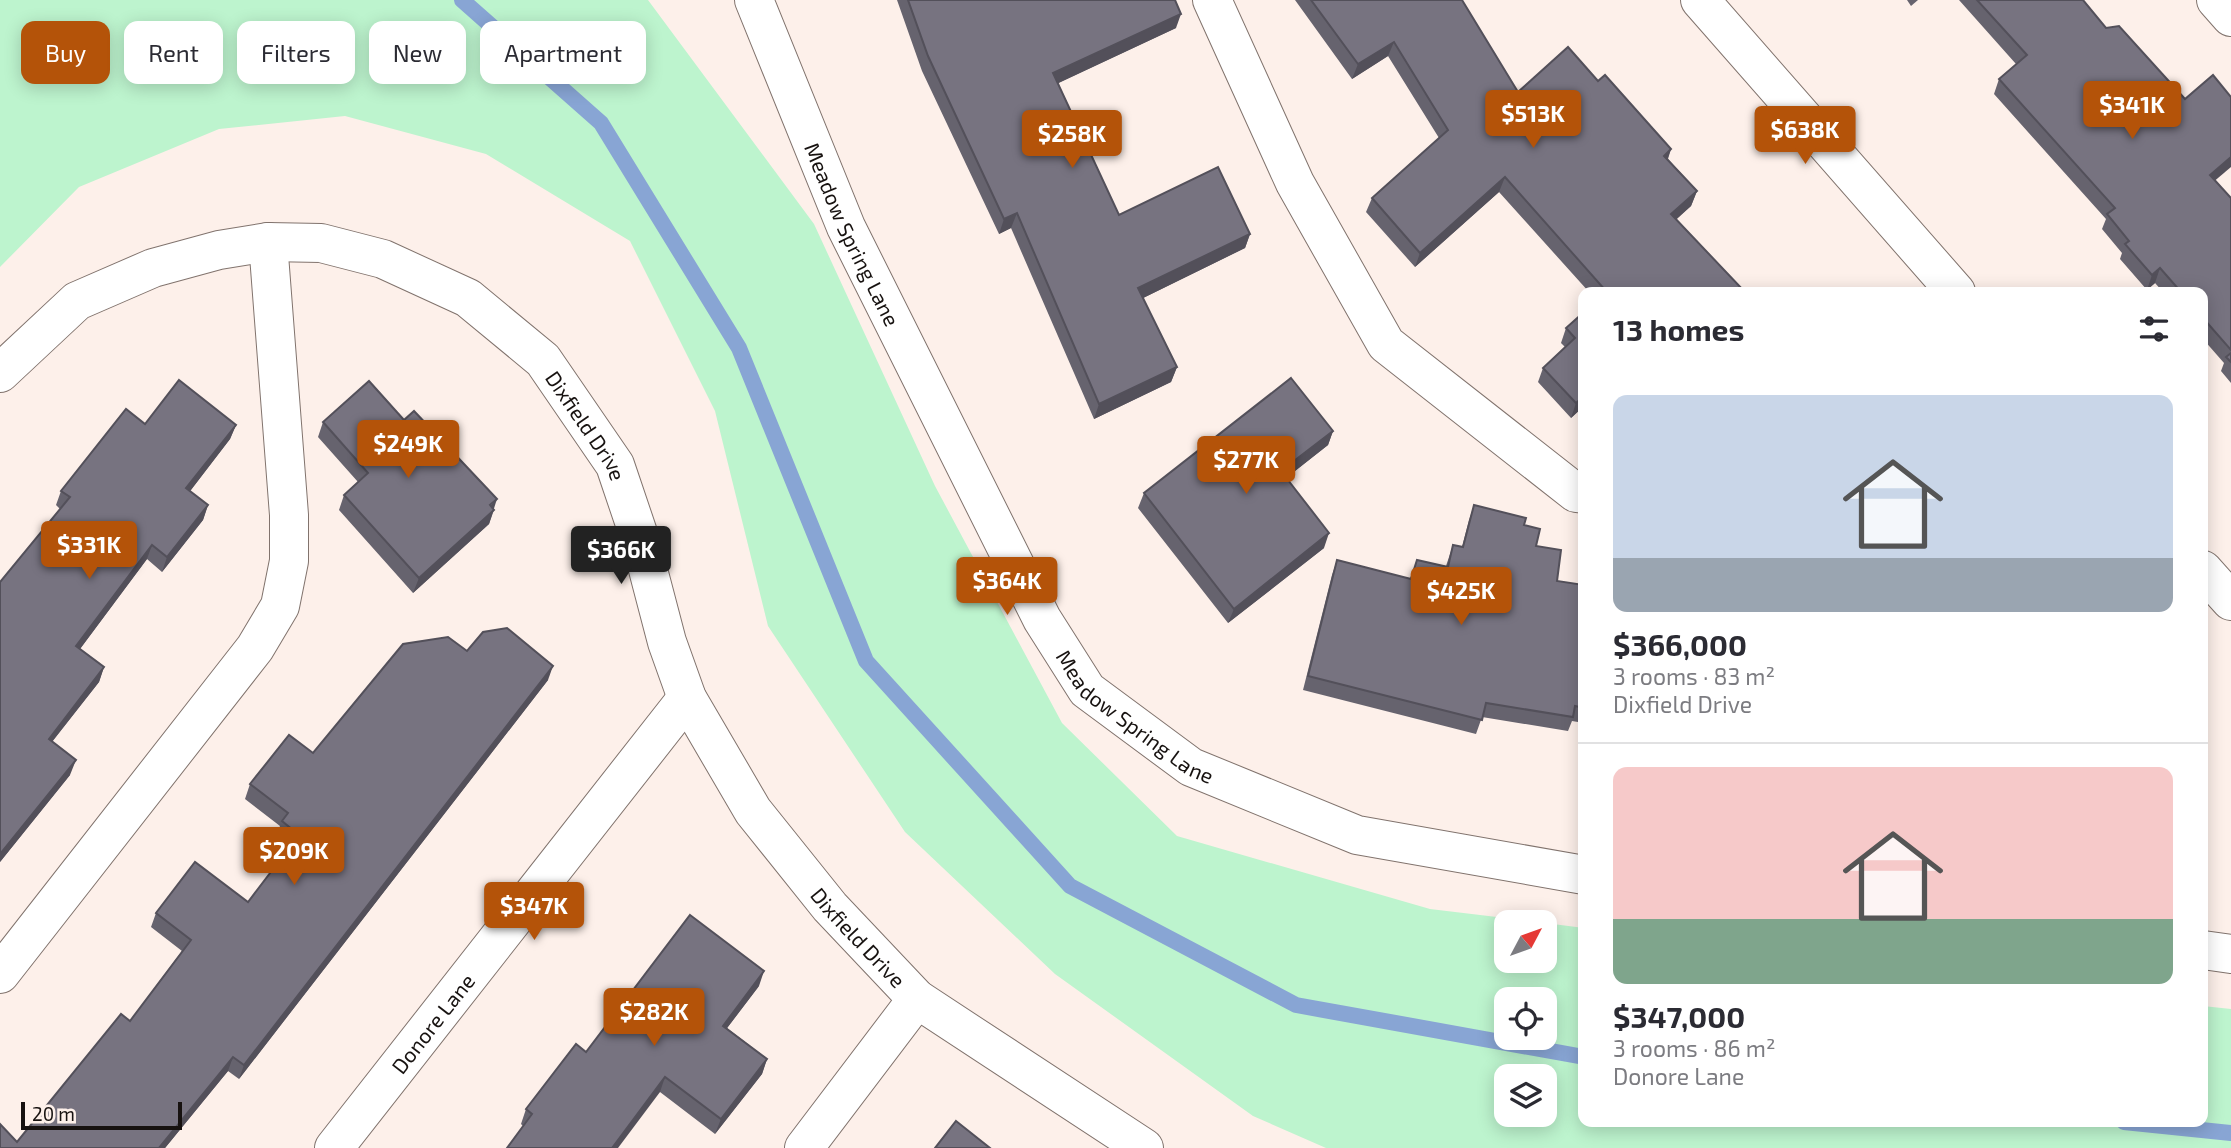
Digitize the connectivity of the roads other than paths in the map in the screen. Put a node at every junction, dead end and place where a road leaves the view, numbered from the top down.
1 (754, 0) edge
2 (1212, 0) edge
3 (1700, 0) edge
4 (2216, 0) edge
5 (2231, 18) edge
6 (268, 242) junction
7 (1952, 287) edge
8 (0, 373) edge
9 (1578, 493) edge
10 (2208, 576) edge
11 (2231, 601) edge
12 (687, 698) junction
13 (1578, 873) edge
14 (2208, 951) edge
15 (2231, 954) edge
16 (0, 974) edge
17 (917, 999) junction
18 (334, 1148) edge
19 (804, 1148) edge
20 (1144, 1148) edge

1 - 13 street, Meadow Spring Lane
2 - 9 street
3 - 7 street
4 - 5 street
6 - 8 street, Dixfield Drive
6 - 12 street, Dixfield Drive
6 - 16 street
10 - 11 street
12 - 17 street, Dixfield Drive
12 - 18 street, Donore Lane
14 - 15 street
17 - 19 street
17 - 20 street, Dixfield Drive

